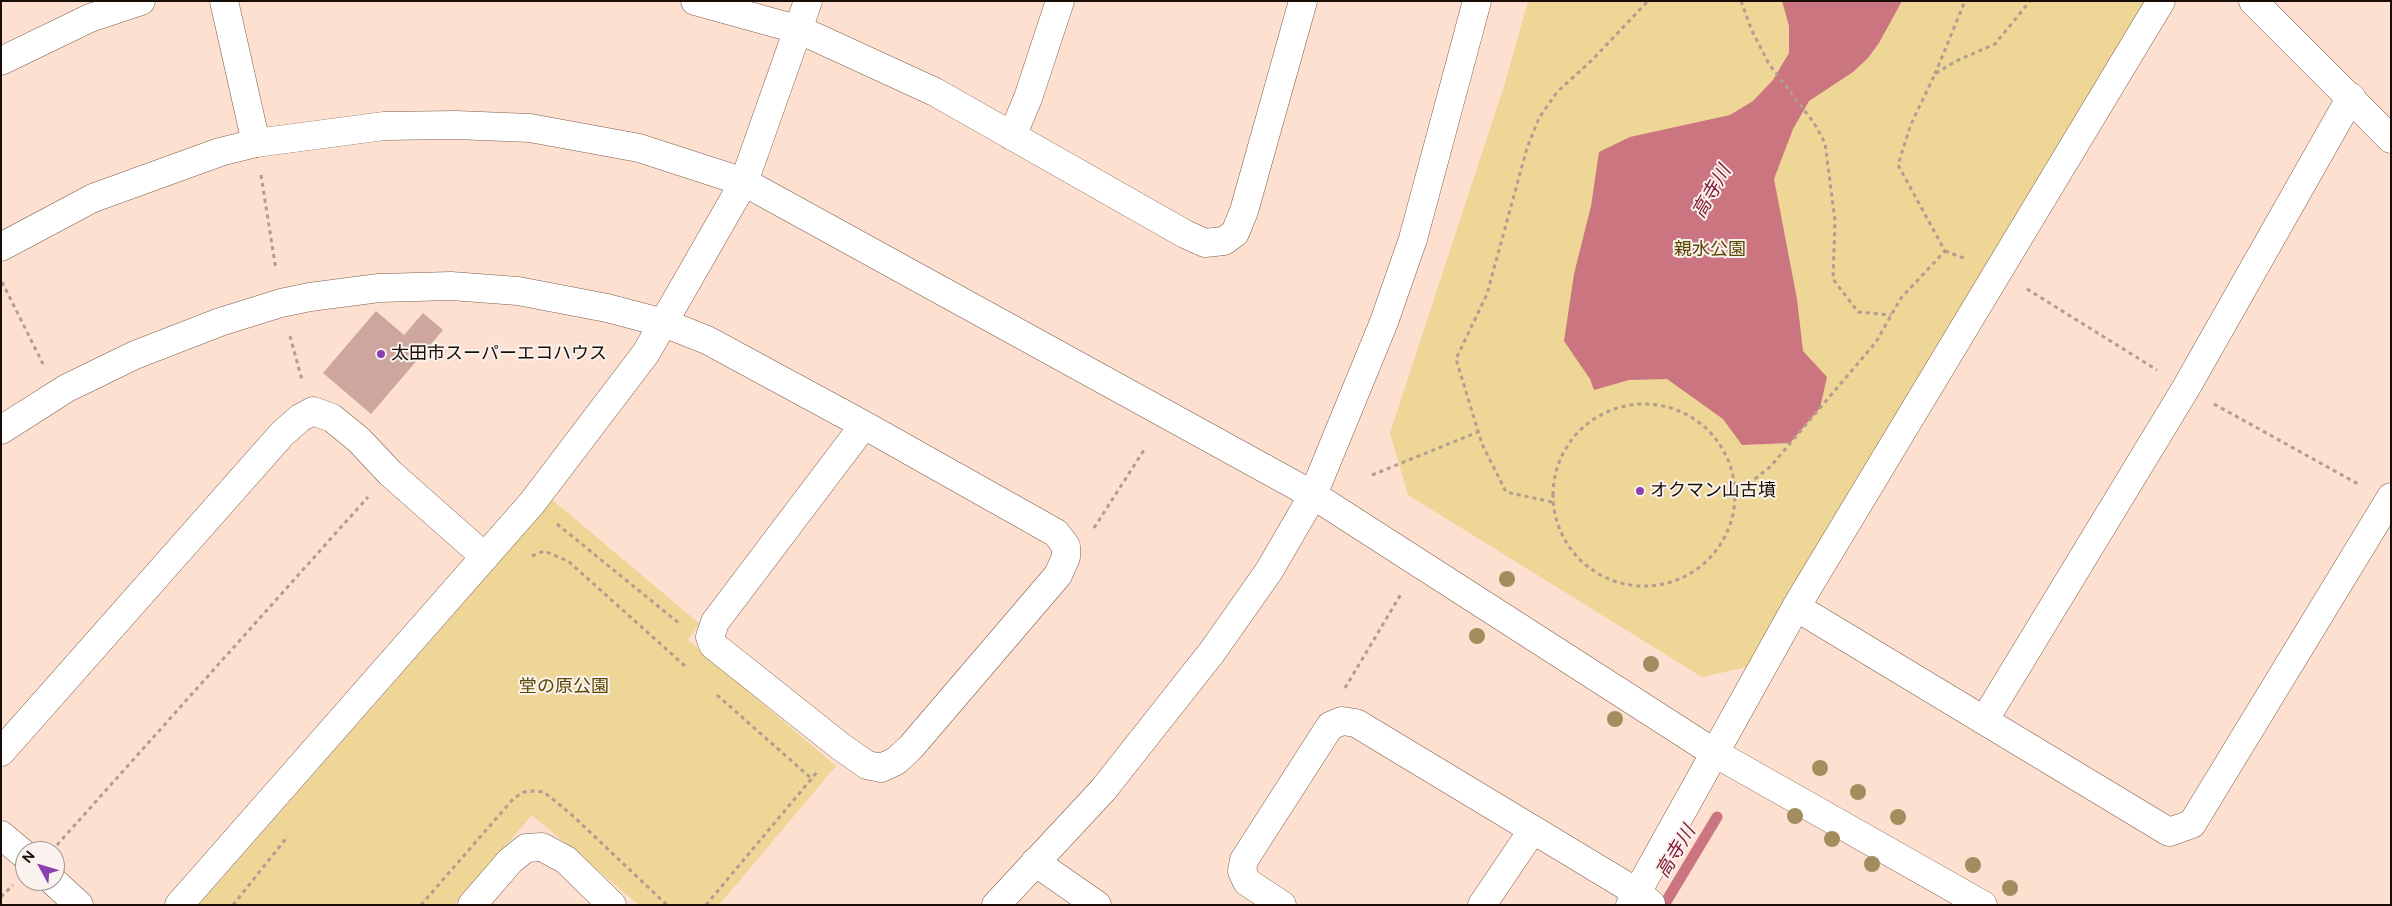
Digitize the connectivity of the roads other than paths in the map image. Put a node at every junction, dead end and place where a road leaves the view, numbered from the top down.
1 (141, 1) edge
2 (224, 1) edge
3 (695, 1) edge
4 (808, 1) edge
5 (1060, 1) edge
6 (1303, 1) edge
7 (1477, 1) edge
8 (2161, 1) edge
9 (2253, 1) edge
10 (800, 30) junction
11 (1, 61) edge
12 (2351, 97) junction
13 (1012, 136) junction
14 (2391, 139) edge
15 (256, 142) junction
16 (744, 182) junction
17 (1, 247) edge
18 (664, 323) junction
19 (864, 425) junction
20 (1, 430) edge
21 (1313, 494) junction
22 (2390, 499) edge
23 (485, 557) junction
24 (1796, 607) junction
25 (1985, 720) junction
26 (1, 752) edge
27 (1713, 752) junction
28 (1532, 831) junction
29 (1, 835) edge
30 (15, 847) edge
31 (1035, 862) junction
32 (64, 891) edge
33 (1640, 901) edge
34 (79, 905) edge
35 (179, 905) edge
36 (472, 905) edge
37 (612, 905) edge
38 (996, 905) edge
39 (1097, 905) edge
40 (1282, 905) edge
41 (1482, 905) edge
42 (1983, 905) edge

1 - 11 street
2 - 15 street
3 - 10 street
4 - 10 street
5 - 13 street
6 - 13 street
7 - 21 street
8 - 24 street
9 - 12 street
10 - 13 street
10 - 16 street
12 - 14 street
12 - 25 street
15 - 16 street
15 - 17 street
16 - 18 street
16 - 21 street
18 - 19 street
18 - 20 street
18 - 23 street
19 - 19 street
21 - 27 street
21 - 31 street
22 - 25 street
23 - 26 street
23 - 35 street
24 - 25 street
24 - 27 street
27 - 33 street
27 - 42 street
28 - 33 street
28 - 40 street
28 - 41 street
29 - 30 street
31 - 38 street
31 - 39 street
32 - 34 street
36 - 37 street

